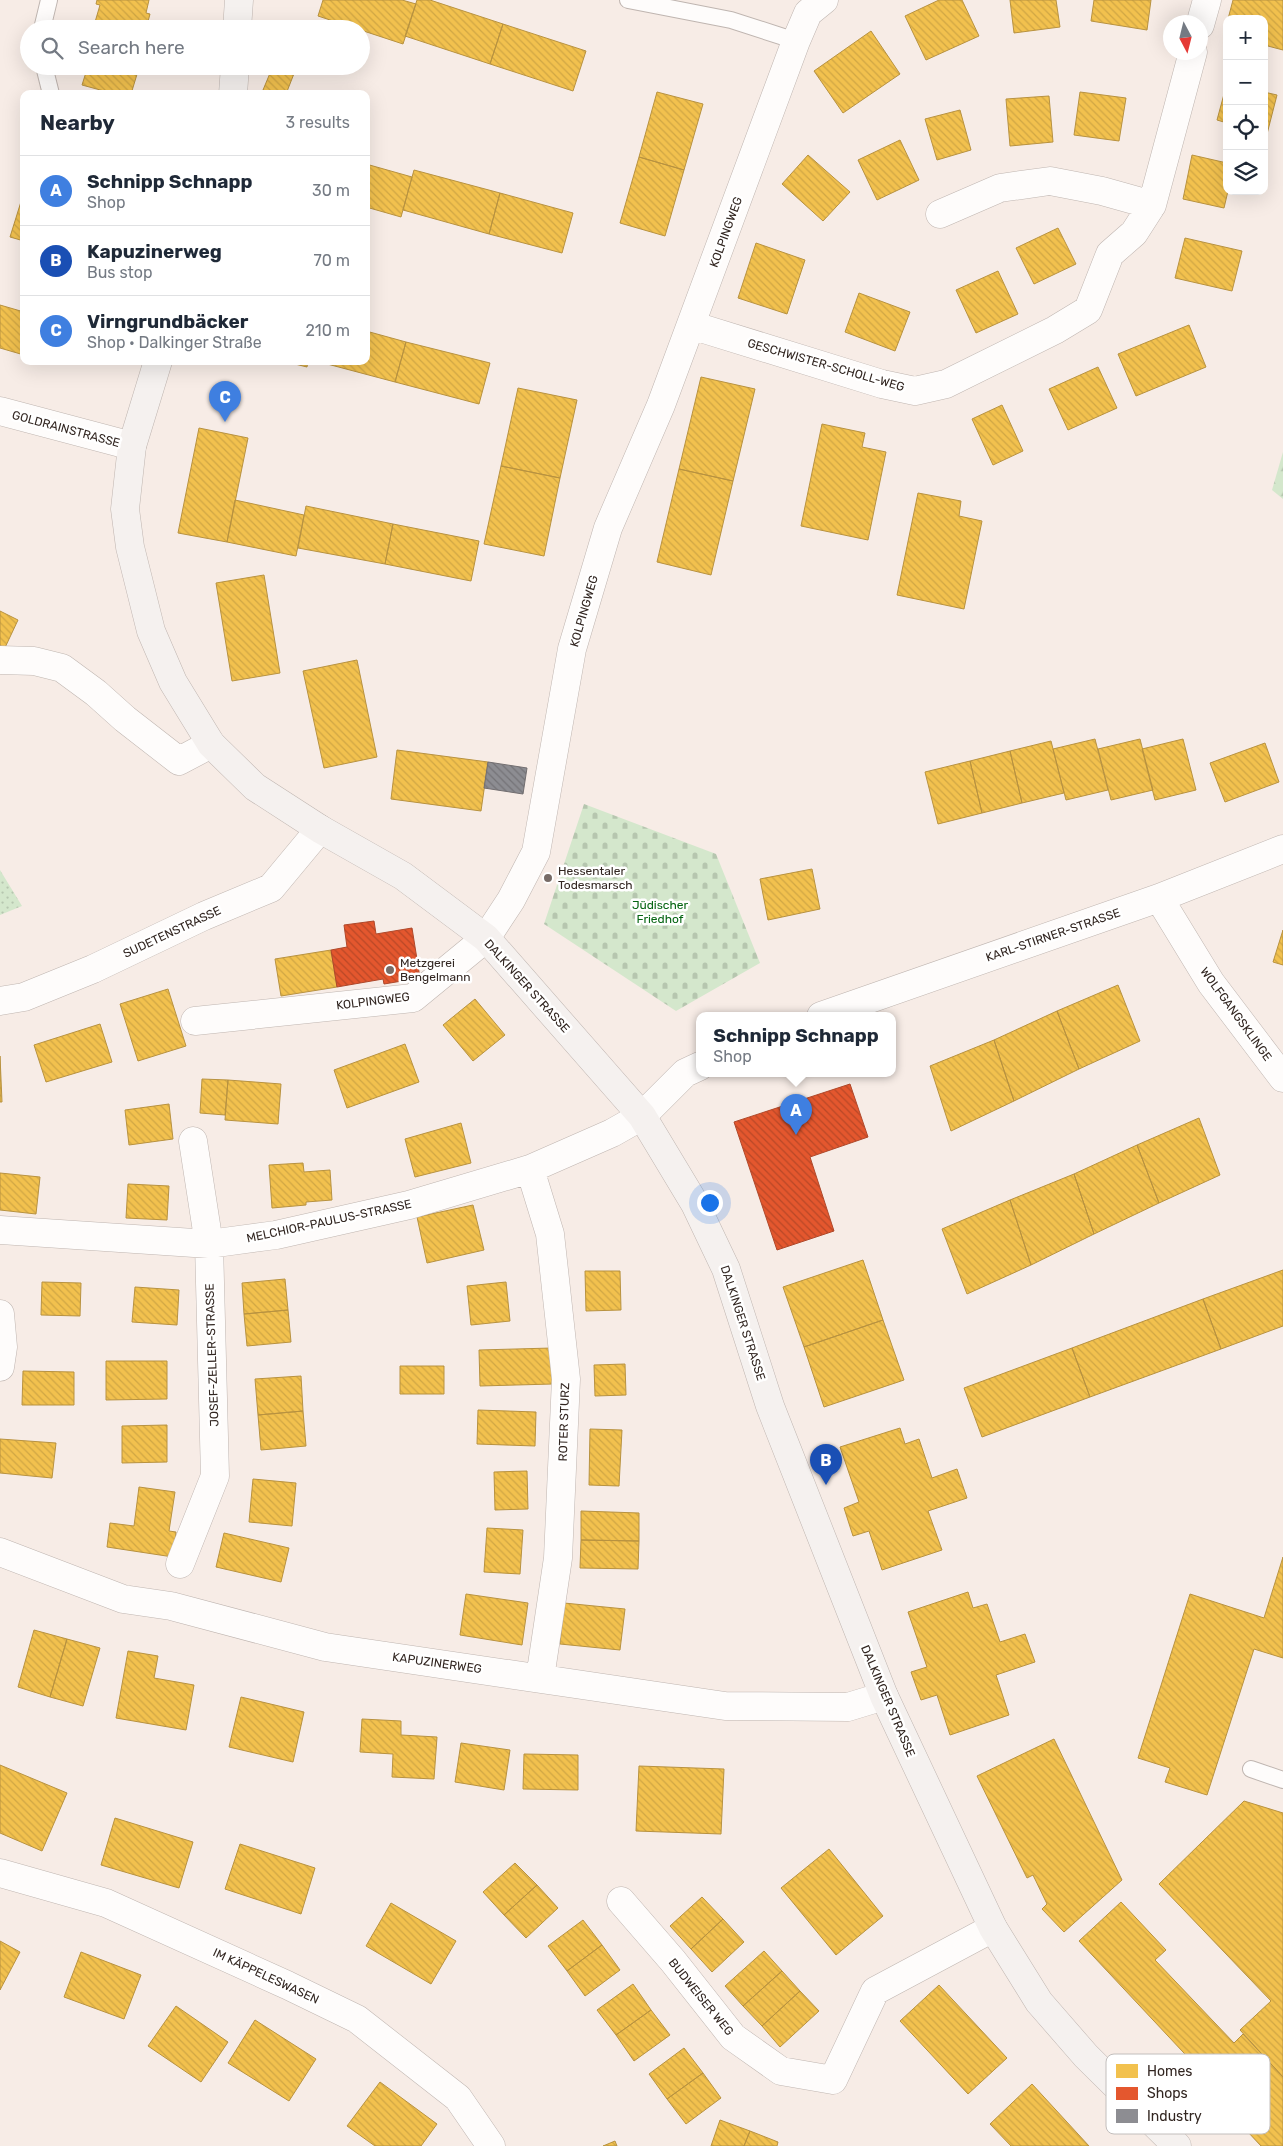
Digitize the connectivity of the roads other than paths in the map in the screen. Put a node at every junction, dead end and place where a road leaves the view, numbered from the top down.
1 (49, 0) edge
2 (239, 0) edge
3 (628, 0) edge
4 (824, 0) edge
5 (1207, 0) edge
6 (1203, 15) edge
7 (44, 20) edge
8 (238, 20) edge
9 (796, 41) junction
10 (1191, 60) edge
11 (46, 75) edge
12 (234, 75) edge
13 (50, 90) edge
14 (233, 90) edge
15 (1152, 205) junction
16 (940, 214) dead end
17 (691, 325) junction
18 (157, 365) edge
19 (0, 411) edge
20 (132, 446) junction
21 (0, 660) edge
22 (211, 744) junction
23 (320, 828) junction
24 (1283, 850) edge
25 (1159, 898) junction
26 (486, 938) junction
27 (0, 1002) edge
28 (832, 1012) edge
29 (195, 1021) dead end
30 (696, 1068) edge
31 (1283, 1078) edge
32 (642, 1116) junction
33 (193, 1141) dead end
34 (530, 1169) junction
35 (0, 1230) edge
36 (209, 1244) junction
37 (0, 1314) edge
38 (0, 1367) edge
39 (0, 1552) edge
40 (180, 1564) dead end
41 (540, 1678) junction
42 (884, 1696) junction
43 (1251, 1769) dead end
44 (1283, 1780) edge
45 (0, 1873) edge
46 (621, 1901) dead end
47 (993, 1928) junction
48 (1106, 2076) edge
49 (1165, 2134) edge
50 (491, 2146) edge
51 (1177, 2146) edge

1 - 7 lane
2 - 8 street
3 - 9 lane
4 - 9 street, KOLPINGWEG
5 - 6 street
9 - 17 street, KOLPINGWEG
10 - 15 street, GESCHWISTER-SCHOLL-WEG
11 - 13 lane
12 - 14 street
15 - 16 street
15 - 17 street, GESCHWISTER-SCHOLL-WEG
17 - 26 street, KOLPINGWEG
18 - 20 street, DALKINGER STRASSE
19 - 20 street, GOLDRAINSTRASSE
20 - 22 street, DALKINGER STRASSE
21 - 22 street
22 - 23 street, DALKINGER STRASSE
23 - 26 street, DALKINGER STRASSE
23 - 27 street, SUDETENSTRASSE
24 - 25 street, KARL-STIRNER-STRASSE
25 - 28 street, KARL-STIRNER-STRASSE
25 - 31 street, WOLFGANGSKLINGE
26 - 29 street, KOLPINGWEG
26 - 32 street, DALKINGER STRASSE
30 - 32 street
32 - 34 street, MELCHIOR-PAULUS-STRASSE
32 - 42 street, DALKINGER STRASSE
33 - 36 street, JOSEF-ZELLER-STRASSE
34 - 36 street, MELCHIOR-PAULUS-STRASSE
34 - 41 street, ROTER STURZ
35 - 36 street, MELCHIOR-PAULUS-STRASSE
36 - 40 street, JOSEF-ZELLER-STRASSE
37 - 38 street
39 - 41 street, KAPUZINERWEG
41 - 42 street, KAPUZINERWEG
42 - 47 street, DALKINGER STRASSE
43 - 44 lane
45 - 50 street, IM KÄPPELESWASEN
46 - 47 street, BUDWEISER WEG
47 - 48 street, DALKINGER STRASSE
49 - 51 street, DALKINGER STRASSE

